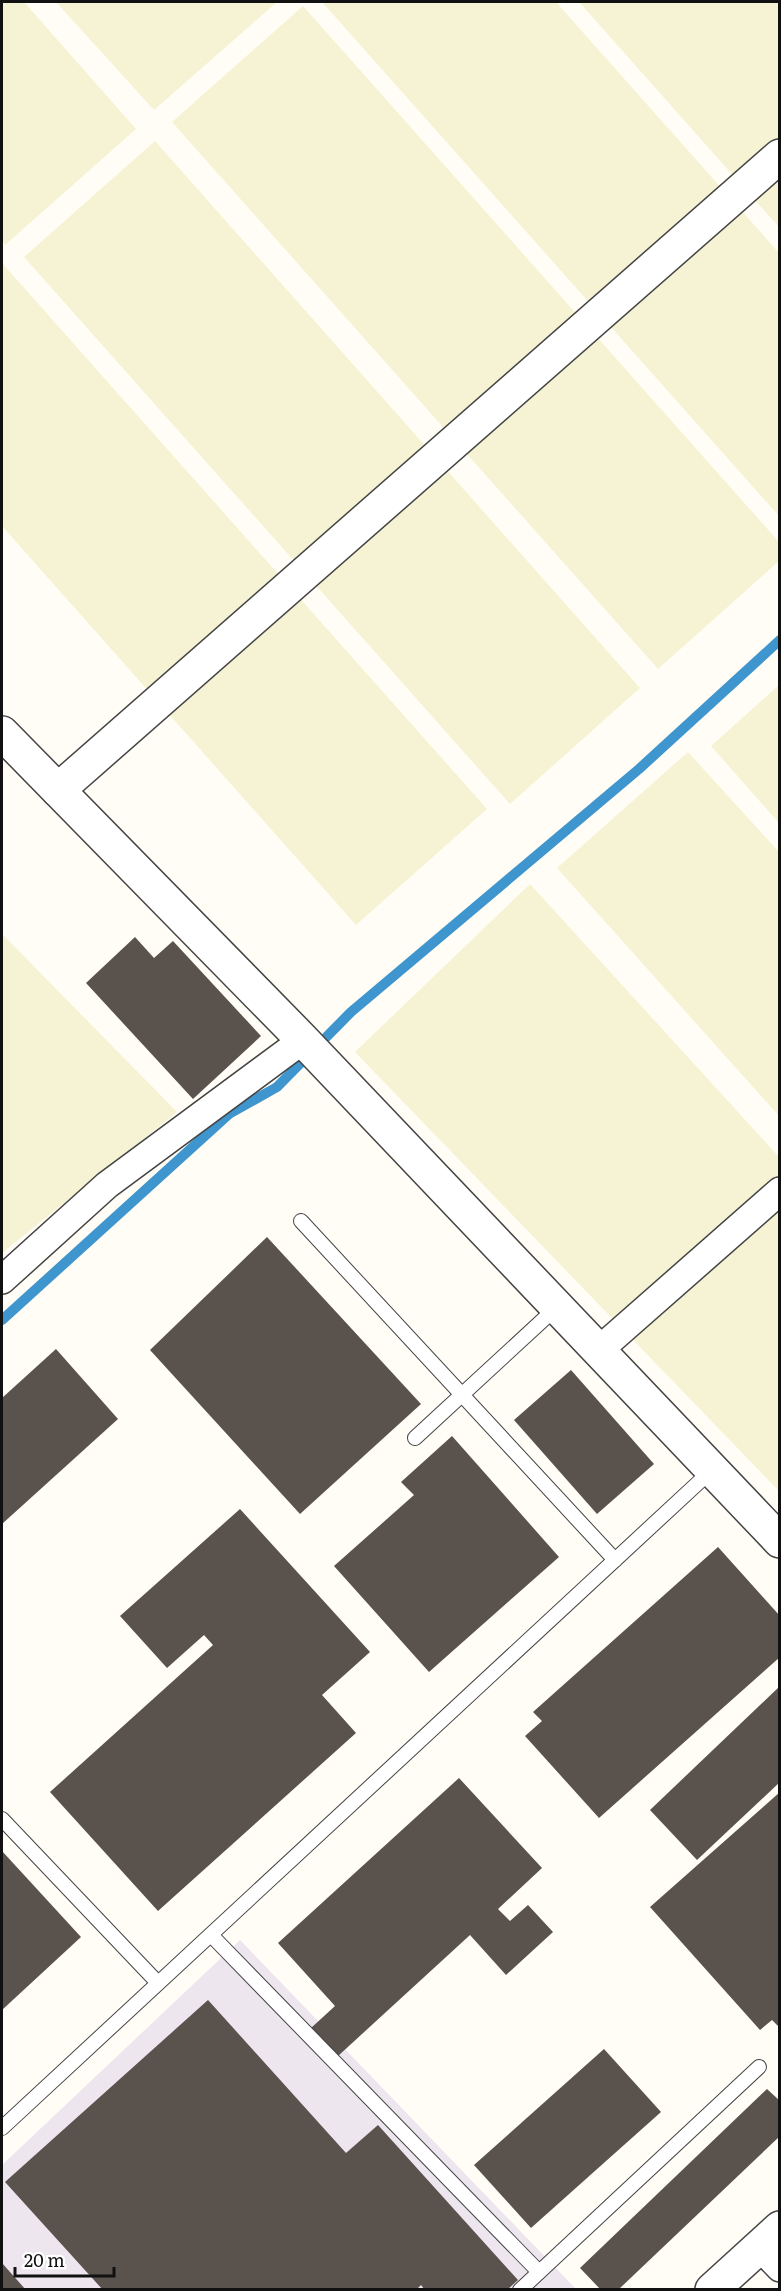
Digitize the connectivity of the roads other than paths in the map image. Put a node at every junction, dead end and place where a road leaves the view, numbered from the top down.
1 (780, 156) edge
2 (2, 733) edge
3 (58, 790) junction
4 (303, 1040) junction
5 (780, 1191) edge
6 (301, 1221) dead end
7 (2, 1280) edge
8 (557, 1307) junction
9 (598, 1351) junction
10 (463, 1396) junction
11 (415, 1438) dead end
12 (712, 1470) junction
13 (780, 1541) edge
14 (615, 1560) junction
15 (2, 1819) edge
16 (211, 1935) junction
17 (158, 1983) junction
18 (759, 2067) dead end
19 (2, 2128) edge
20 (773, 2247) edge
21 (539, 2272) junction
22 (520, 2289) edge
23 (712, 2289) edge

1 - 3 street
2 - 3 street
3 - 4 street
4 - 7 street
4 - 8 street
5 - 9 street
6 - 10 lane
8 - 9 street
8 - 10 lane
9 - 12 street
10 - 11 lane
10 - 14 lane
12 - 13 street
12 - 14 lane
14 - 16 lane
15 - 17 lane
16 - 17 lane
16 - 21 lane
17 - 19 lane
18 - 21 lane
20 - 23 street
21 - 22 lane

